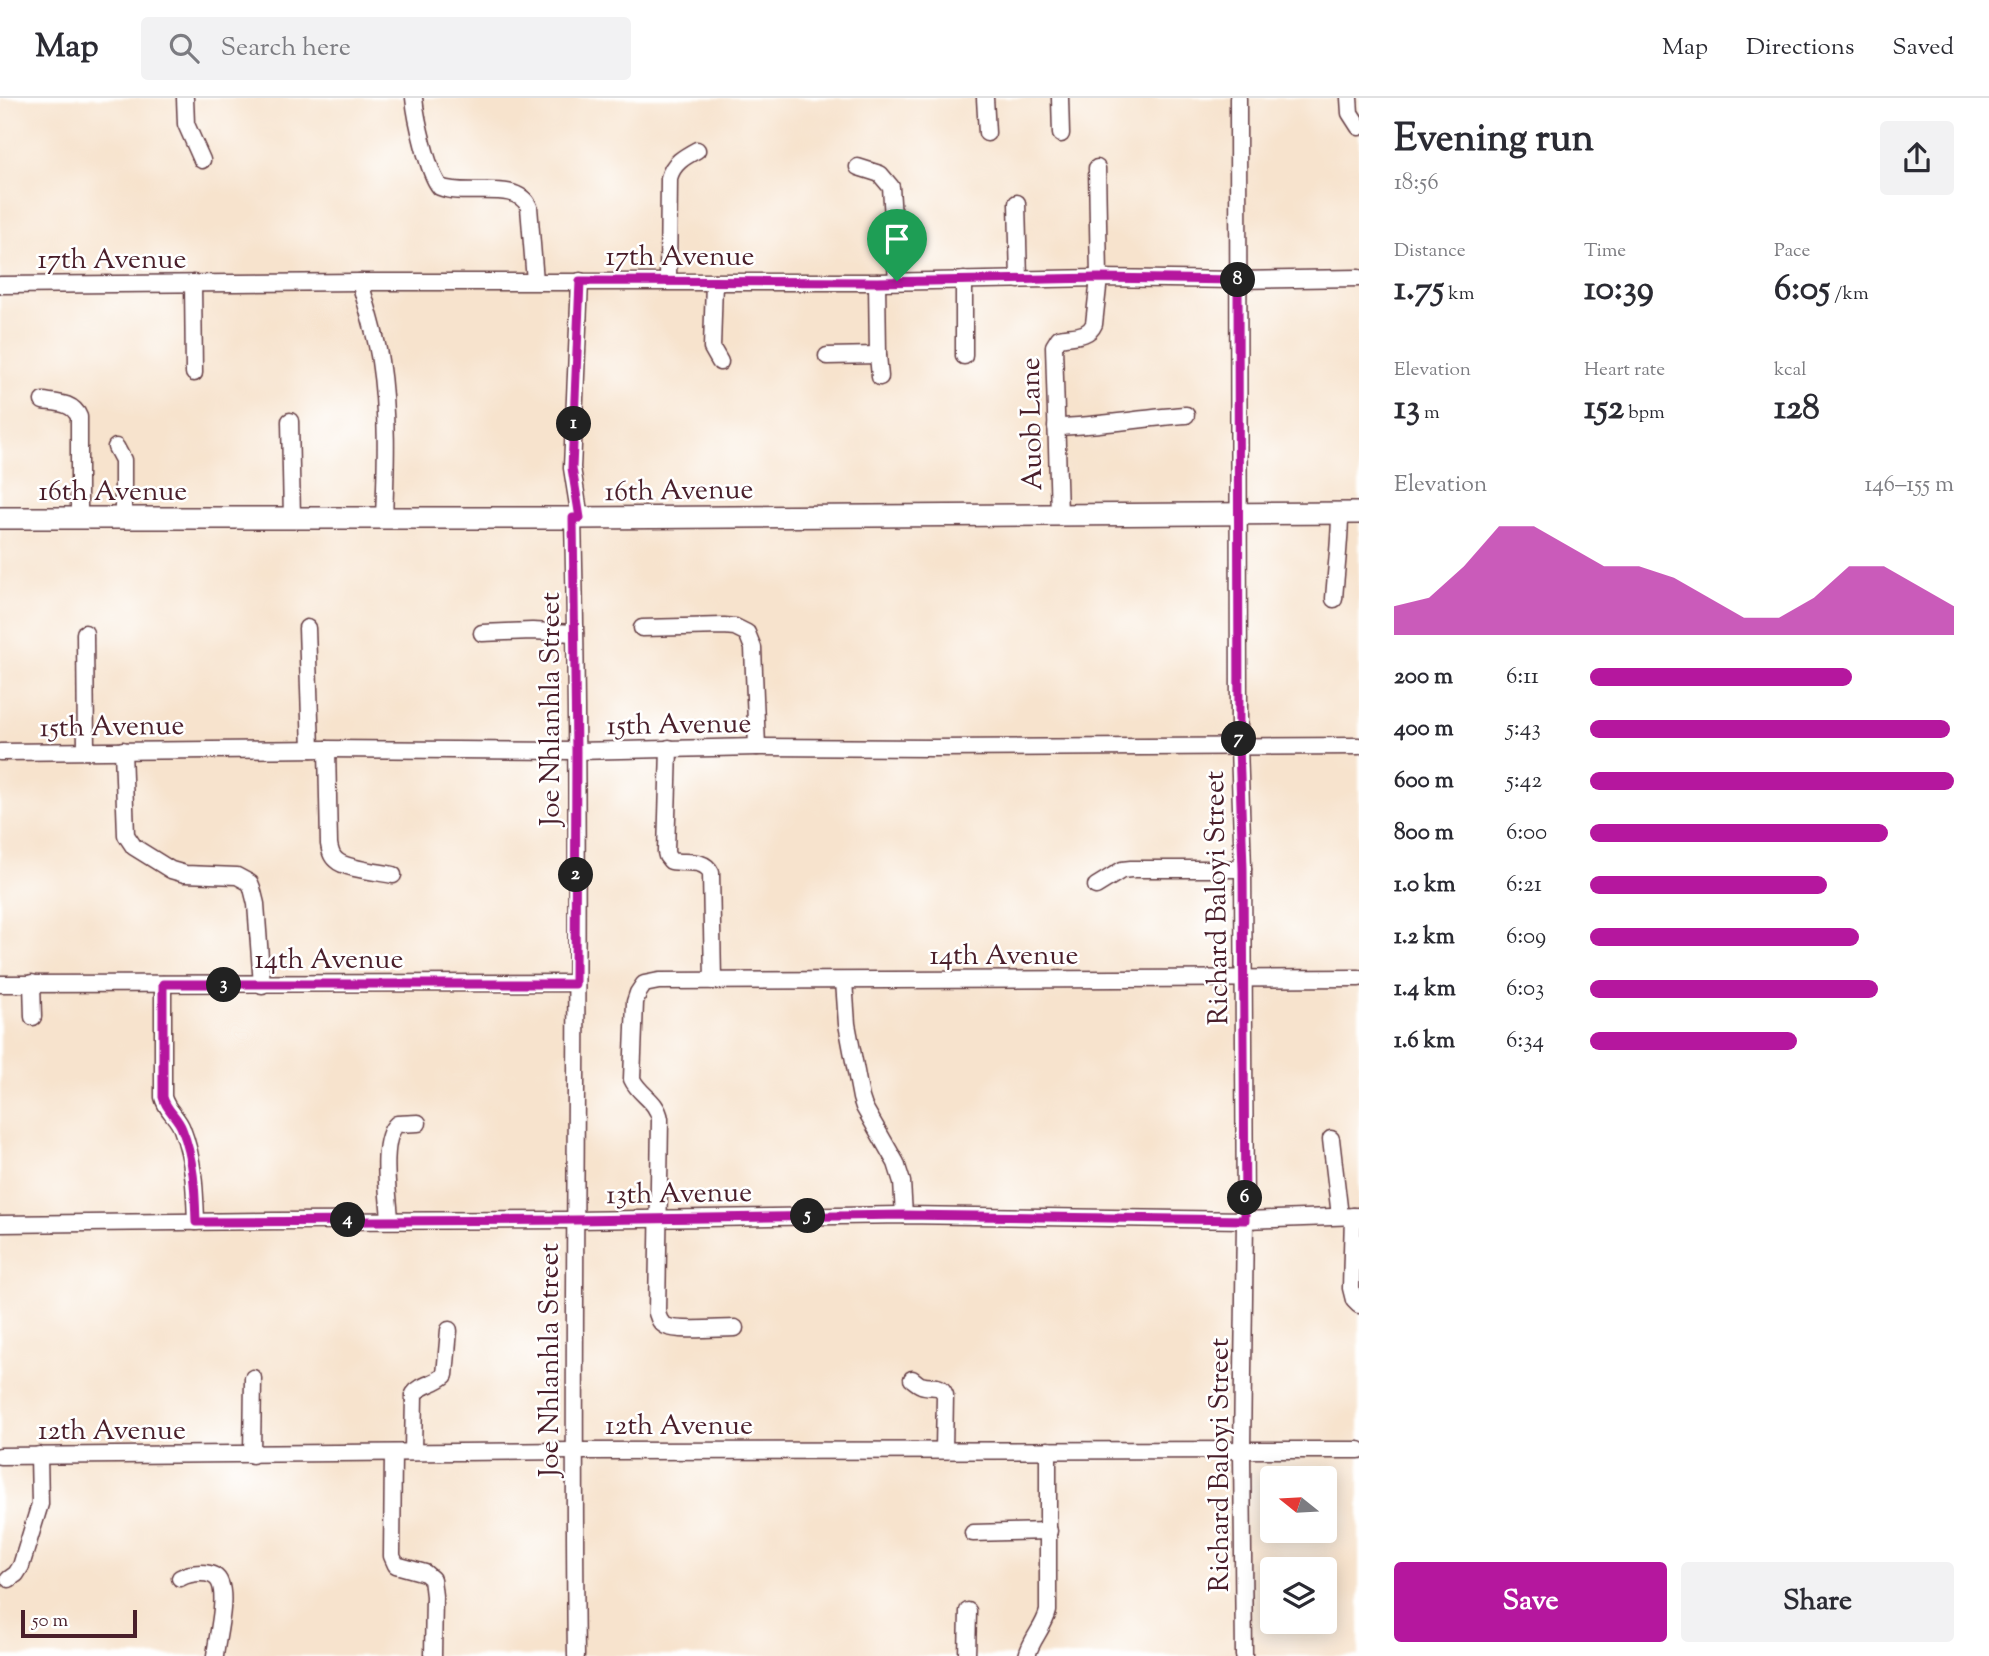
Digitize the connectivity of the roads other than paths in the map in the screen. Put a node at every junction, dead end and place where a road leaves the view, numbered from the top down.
1 (185, 98) edge
2 (414, 98) edge
3 (985, 98) edge
4 (1060, 98) edge
5 (1238, 98) edge
6 (1349, 98) edge
7 (1359, 127) edge
8 (987, 133) dead end
9 (1061, 134) dead end
10 (697, 150) dead end
11 (202, 160) dead end
12 (858, 167) dead end
13 (1097, 168) dead end
14 (1017, 203) dead end
15 (1099, 278) junction
16 (1359, 278) edge
17 (964, 280) junction
18 (1019, 280) junction
19 (1238, 280) junction
20 (535, 281) junction
21 (580, 281) junction
22 (668, 281) junction
23 (897, 281) junction
24 (360, 282) junction
25 (714, 282) junction
26 (877, 282) junction
27 (193, 284) junction
28 (0, 285) edge
29 (878, 355) junction
30 (827, 356) dead end
31 (964, 356) dead end
32 (720, 362) dead end
33 (194, 373) dead end
34 (880, 377) dead end
35 (43, 401) dead end
36 (1186, 415) dead end
37 (289, 421) dead end
38 (1056, 427) junction
39 (116, 447) dead end
40 (1240, 513) junction
41 (1350, 513) edge
42 (1059, 514) junction
43 (0, 517) edge
44 (292, 518) junction
45 (384, 518) junction
46 (577, 518) junction
47 (79, 519) junction
48 (123, 519) junction
49 (1334, 599) dead end
50 (307, 628) dead end
51 (642, 628) dead end
52 (85, 633) dead end
53 (482, 633) dead end
54 (575, 633) junction
55 (1239, 746) junction
56 (1359, 746) edge
57 (757, 747) junction
58 (669, 748) junction
59 (319, 749) junction
60 (123, 750) junction
61 (86, 751) junction
62 (576, 751) junction
63 (0, 752) edge
64 (1243, 869) junction
65 (393, 875) dead end
66 (1096, 886) dead end
67 (1359, 978) edge
68 (1244, 979) junction
69 (713, 981) junction
70 (844, 981) junction
71 (32, 983) junction
72 (0, 984) edge
73 (163, 984) junction
74 (575, 984) junction
75 (261, 985) junction
76 (33, 1017) dead end
77 (418, 1122) dead end
78 (1331, 1139) dead end
79 (904, 1215) junction
80 (1350, 1216) edge
81 (658, 1218) junction
82 (390, 1220) junction
83 (575, 1220) junction
84 (1245, 1220) junction
85 (196, 1222) junction
86 (0, 1224) edge
87 (1359, 1305) edge
88 (735, 1328) dead end
89 (449, 1330) dead end
90 (253, 1378) dead end
91 (912, 1379) dead end
92 (944, 1450) junction
93 (1048, 1450) junction
94 (1359, 1450) edge
95 (573, 1451) junction
96 (1242, 1451) junction
97 (413, 1452) junction
98 (393, 1453) junction
99 (252, 1454) junction
100 (38, 1455) junction
101 (0, 1456) edge
102 (1049, 1531) junction
103 (973, 1533) dead end
104 (180, 1578) dead end
105 (9, 1579) dead end
106 (968, 1611) dead end
107 (215, 1656) edge
108 (433, 1656) edge
109 (576, 1656) edge
110 (967, 1656) edge
111 (1027, 1656) edge
112 (1244, 1656) edge

1 - 11 street
2 - 20 street
3 - 8 street
4 - 9 street
5 - 19 street, Richard Baloyi Street
6 - 7 street
10 - 22 street
12 - 23 street
13 - 15 street
14 - 18 street
15 - 18 street, 17th Avenue
15 - 19 street, 17th Avenue
15 - 38 street, Auob Lane
16 - 19 street, 17th Avenue
17 - 18 street, 17th Avenue
17 - 23 street, 17th Avenue
17 - 31 street
19 - 40 street, Richard Baloyi Street
20 - 21 street, 17th Avenue
20 - 24 street, 17th Avenue
21 - 22 street, 17th Avenue
21 - 46 street, Joe Nhlanhla Street
22 - 25 street, 17th Avenue
23 - 26 street, 17th Avenue
24 - 27 street, 17th Avenue
24 - 45 street
25 - 26 street, 17th Avenue
25 - 32 street
26 - 29 street
27 - 28 street, 17th Avenue
27 - 33 street
29 - 30 street
29 - 34 street
35 - 47 street
36 - 38 street
37 - 44 street
38 - 42 street, Auob Lane
39 - 48 street
40 - 41 street, 16th Avenue
40 - 42 street, 16th Avenue
40 - 55 street, Richard Baloyi Street
41 - 49 street
42 - 46 street, 16th Avenue
43 - 47 street, 16th Avenue
44 - 45 street, 16th Avenue
44 - 48 street, 16th Avenue
45 - 46 street, 16th Avenue
46 - 54 street, Joe Nhlanhla Street
47 - 48 street, 16th Avenue
50 - 59 street
51 - 57 street
52 - 61 street
53 - 54 street
54 - 62 street, Joe Nhlanhla Street
55 - 56 street, 15th Avenue
55 - 57 street, 15th Avenue
55 - 64 street, Richard Baloyi Street
57 - 58 street, 15th Avenue
58 - 62 street, 15th Avenue
58 - 69 street
59 - 60 street, 15th Avenue
59 - 62 street, 15th Avenue
59 - 65 street
60 - 61 street, 15th Avenue
60 - 75 street
61 - 63 street, 15th Avenue
62 - 74 street, Joe Nhlanhla Street
64 - 66 street
64 - 68 street, Richard Baloyi Street
67 - 68 street, 14th Avenue
68 - 70 street, 14th Avenue
68 - 84 street, Richard Baloyi Street
69 - 70 street, 14th Avenue
69 - 81 street, 14th Avenue
70 - 79 street
71 - 72 street, 14th Avenue
71 - 73 street, 14th Avenue
71 - 76 street
73 - 75 street, 14th Avenue
73 - 85 street
74 - 75 street, 14th Avenue
74 - 83 street, Joe Nhlanhla Street
77 - 82 street
78 - 80 street
79 - 81 street, 13th Avenue
79 - 84 street, 13th Avenue
80 - 84 street, 13th Avenue
80 - 87 street
81 - 83 street, 13th Avenue
81 - 88 street
82 - 83 street, 13th Avenue
82 - 85 street, 13th Avenue
83 - 95 street, Joe Nhlanhla Street
84 - 96 street, Richard Baloyi Street
85 - 86 street, 13th Avenue
89 - 97 street
90 - 99 street
91 - 92 street
92 - 93 street, 12th Avenue
92 - 95 street, 12th Avenue
93 - 96 street, 12th Avenue
93 - 102 street
94 - 96 street, 12th Avenue
95 - 97 street, 12th Avenue
95 - 109 street, Joe Nhlanhla Street
96 - 112 street, Richard Baloyi Street
97 - 98 street, 12th Avenue
98 - 99 street, 12th Avenue
98 - 108 street
99 - 100 street, 12th Avenue
100 - 101 street, 12th Avenue
100 - 105 street
102 - 103 street
102 - 111 street
104 - 107 street
106 - 110 street

